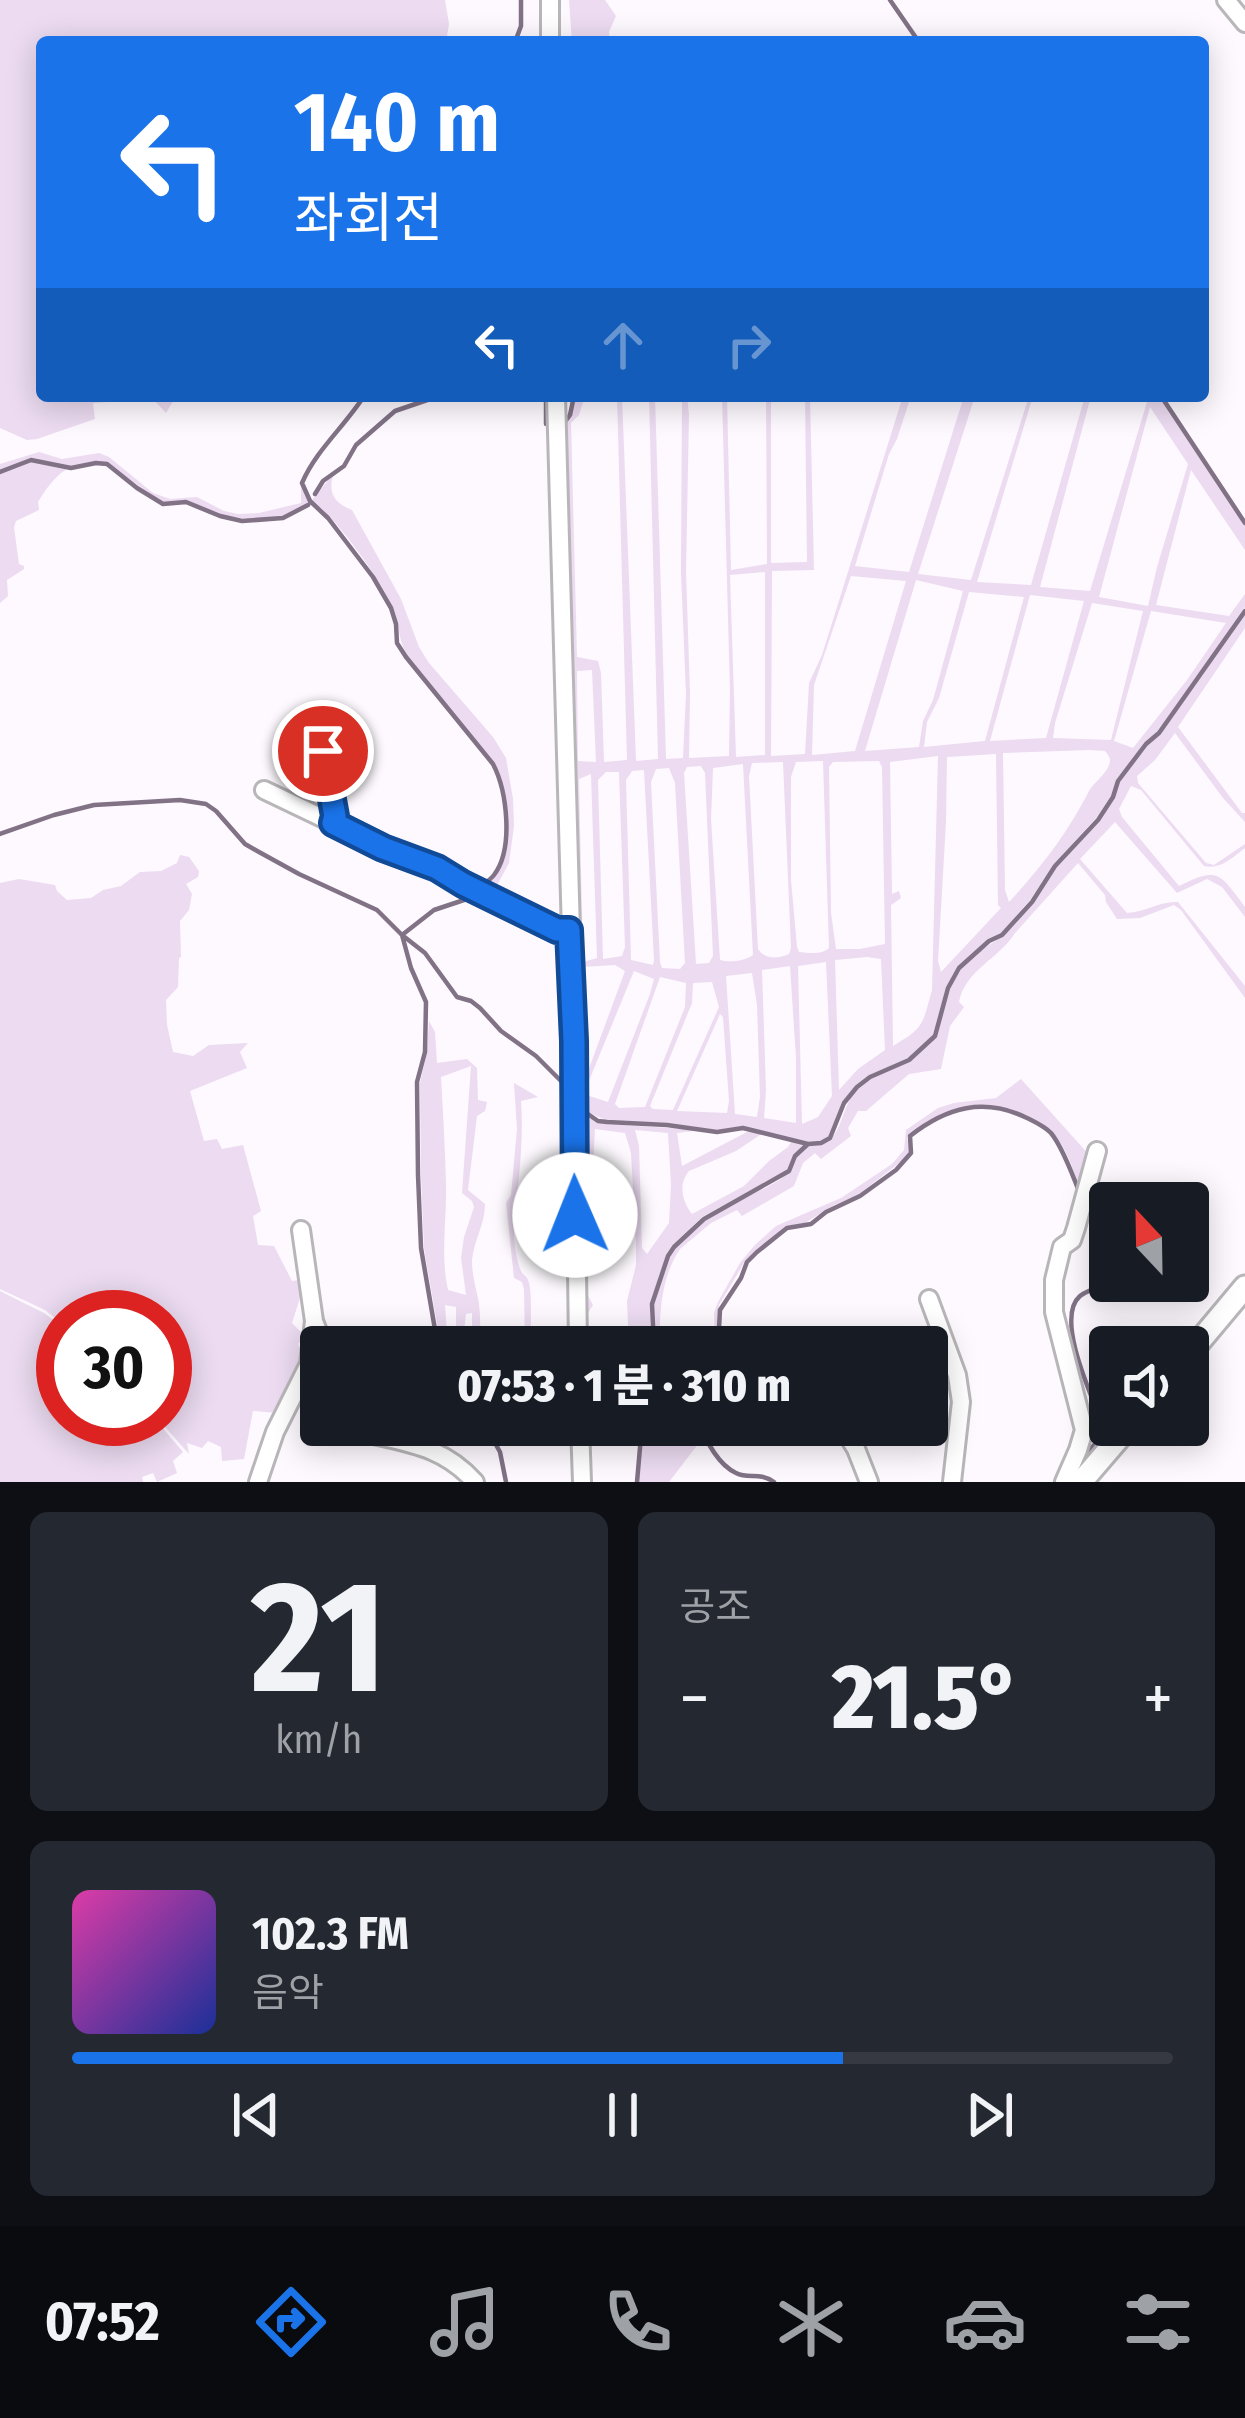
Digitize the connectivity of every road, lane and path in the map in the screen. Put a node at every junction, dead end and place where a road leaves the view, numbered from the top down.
1 (550, 0) edge
2 (1226, 0) edge
3 (1245, 23) edge
4 (550, 36) edge
5 (556, 402) edge
6 (323, 751) dead end
7 (264, 790) dead end
8 (333, 823) junction
9 (569, 930) junction
10 (1097, 1151) dead end
11 (302, 1230) dead end
12 (1245, 1287) edge
13 (929, 1298) dead end
14 (314, 1321) junction
15 (316, 1326) edge
16 (578, 1326) edge
17 (1209, 1330) edge
18 (418, 1446) edge
19 (581, 1446) edge
20 (854, 1446) edge
21 (1112, 1446) edge
22 (258, 1482) edge
23 (476, 1482) edge
24 (582, 1482) edge
25 (869, 1482) edge
26 (952, 1482) edge
27 (1064, 1482) edge
28 (1081, 1482) edge

1 - 4 street
2 - 3 street
5 - 9 street
6 - 8 street
7 - 8 street
8 - 9 street
9 - 16 street
10 - 27 street
11 - 14 street
12 - 17 street
13 - 26 street
14 - 15 street
14 - 22 street
18 - 23 street
19 - 24 street
20 - 25 street
21 - 28 street

